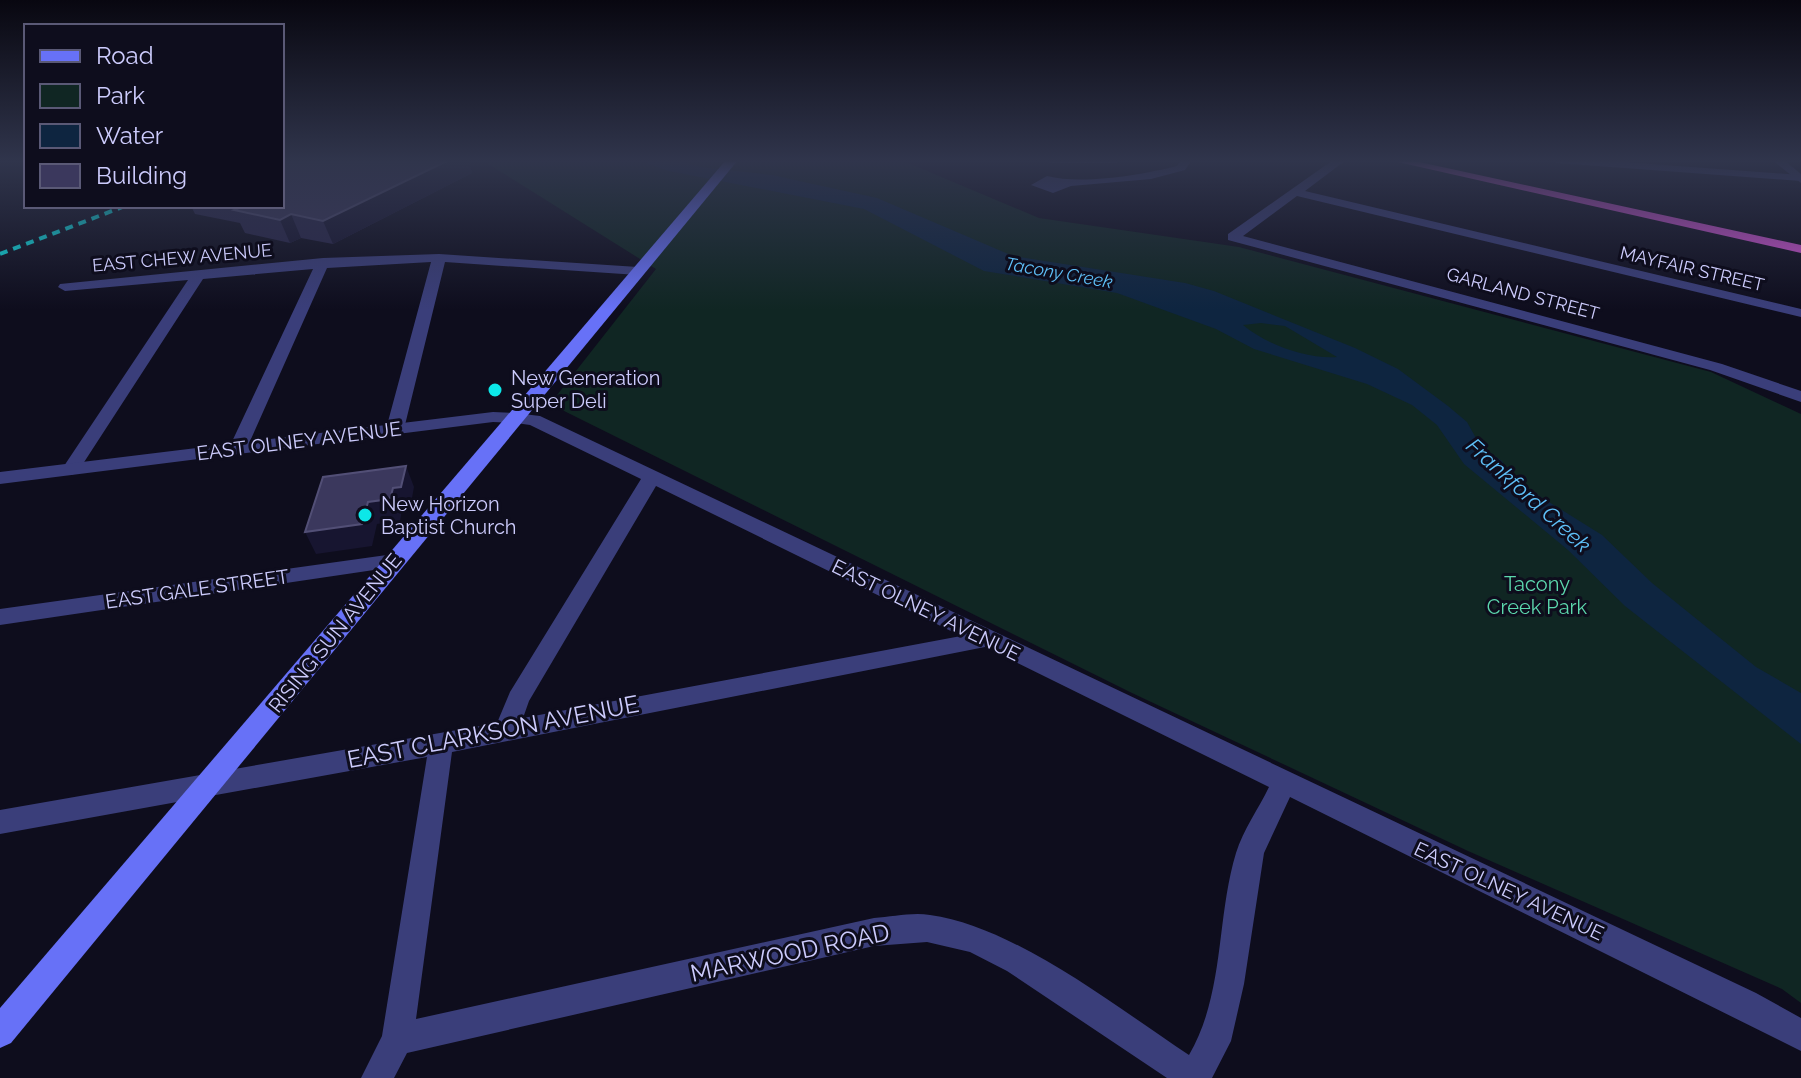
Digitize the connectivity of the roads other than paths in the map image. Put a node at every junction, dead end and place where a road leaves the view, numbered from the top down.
1 (689, 210) edge
2 (1269, 210) edge
3 (1371, 210) edge
4 (1624, 210) edge
5 (1801, 249) edge
6 (439, 258) junction
7 (323, 262) junction
8 (638, 271) junction
9 (199, 274) junction
10 (65, 287) dead end
11 (1801, 313) edge
12 (1801, 397) edge
13 (515, 418) junction
14 (395, 429) junction
15 (238, 448) junction
16 (71, 469) junction
17 (652, 477) junction
18 (0, 478) edge
19 (394, 561) junction
20 (0, 617) edge
21 (986, 639) junction
22 (506, 731) junction
23 (441, 744) junction
24 (211, 784) junction
25 (1284, 784) junction
26 (0, 822) edge
27 (0, 1032) edge
28 (1801, 1035) edge
29 (397, 1039) junction
30 (377, 1078) edge
31 (1195, 1078) edge

1 - 8 main road, RISING SUN AVENUE
2 - 12 street, GARLAND STREET
3 - 11 street, MAYFAIR STREET
4 - 5 highway
6 - 7 street, EAST CHEW AVENUE
6 - 8 street, EAST CHEW AVENUE
6 - 14 street
7 - 9 street, EAST CHEW AVENUE
7 - 15 street
8 - 13 main road, RISING SUN AVENUE
9 - 10 street, EAST CHEW AVENUE
9 - 16 street
13 - 14 street, EAST OLNEY AVENUE
13 - 17 street, EAST OLNEY AVENUE
13 - 19 main road, RISING SUN AVENUE
14 - 15 street, EAST OLNEY AVENUE
15 - 16 street, EAST OLNEY AVENUE
16 - 18 street, EAST OLNEY AVENUE
17 - 21 street, EAST OLNEY AVENUE
17 - 22 street
19 - 20 street, EAST GALE STREET
19 - 24 main road, RISING SUN AVENUE
21 - 22 street, EAST CLARKSON AVENUE
21 - 25 street, EAST OLNEY AVENUE
22 - 23 street, EAST CLARKSON AVENUE
23 - 24 street, EAST CLARKSON AVENUE
23 - 29 street
24 - 26 street, EAST CLARKSON AVENUE
24 - 27 main road, RISING SUN AVENUE
25 - 28 street, EAST OLNEY AVENUE
25 - 31 street
29 - 30 street
29 - 31 street, MARWOOD ROAD

